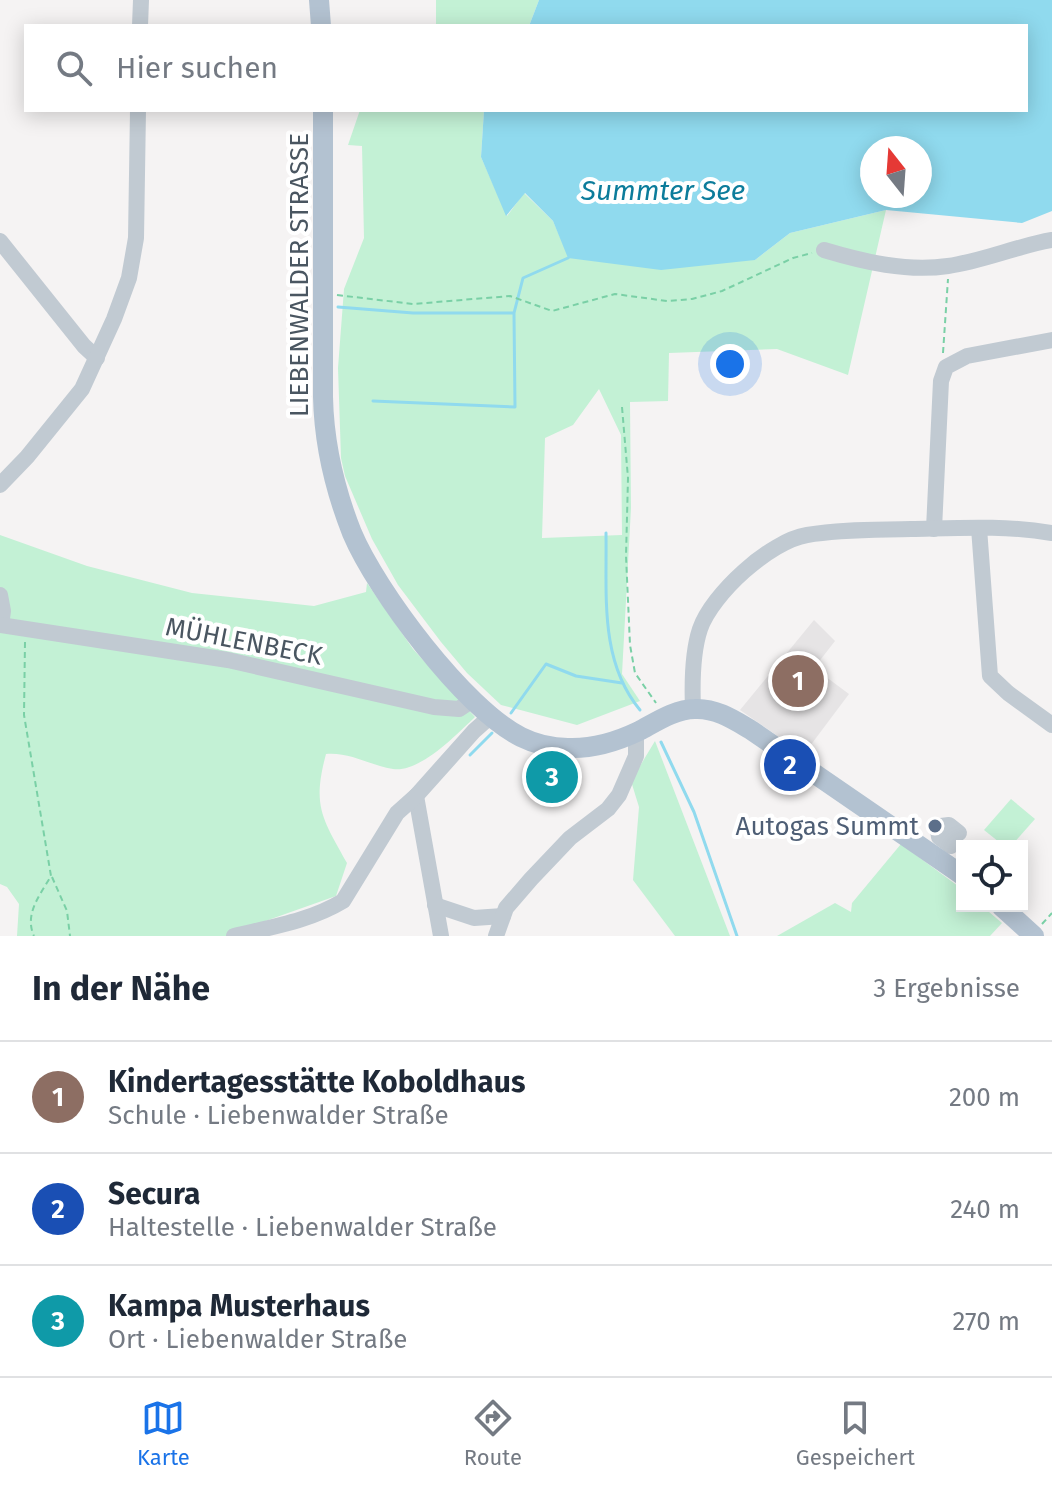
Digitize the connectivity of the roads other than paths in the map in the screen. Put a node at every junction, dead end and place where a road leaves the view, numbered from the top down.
1 (141, 0) edge
2 (319, 0) edge
3 (140, 24) edge
4 (321, 24) edge
5 (138, 112) edge
6 (323, 112) edge
7 (1052, 240) edge
8 (0, 241) edge
9 (824, 250) road end
10 (1052, 340) edge
11 (97, 358) junction
12 (0, 485) edge
13 (979, 528) junction
14 (934, 529) junction
15 (1052, 533) edge
16 (0, 595) edge
17 (0, 625) edge
18 (474, 699) junction
19 (693, 709) junction
20 (492, 715) junction
21 (1052, 725) edge
22 (636, 732) junction
23 (416, 796) junction
24 (956, 871) edge
25 (435, 905) junction
26 (1009, 912) edge
27 (503, 916) junction
28 (1036, 932) edge
29 (262, 933) edge
30 (234, 936) edge
31 (441, 936) edge
32 (496, 936) edge

1 - 3 street
2 - 4 main road
5 - 11 street
6 - 18 main road, LIEBENWALDER STRASSE
7 - 9 street
8 - 11 street
10 - 14 street
11 - 12 street
13 - 14 street
13 - 15 street
13 - 21 street
14 - 19 street
16 - 17 street
17 - 18 street, MÜHLENBECK
18 - 20 main road, LIEBENWALDER STRASSE
19 - 22 main road, LIEBENWALDER STRASSE
19 - 24 main road
20 - 22 main road, LIEBENWALDER STRASSE
20 - 23 street
22 - 27 street
23 - 25 street
23 - 29 street
25 - 27 street
25 - 31 street
26 - 28 main road
27 - 32 street
29 - 30 street

